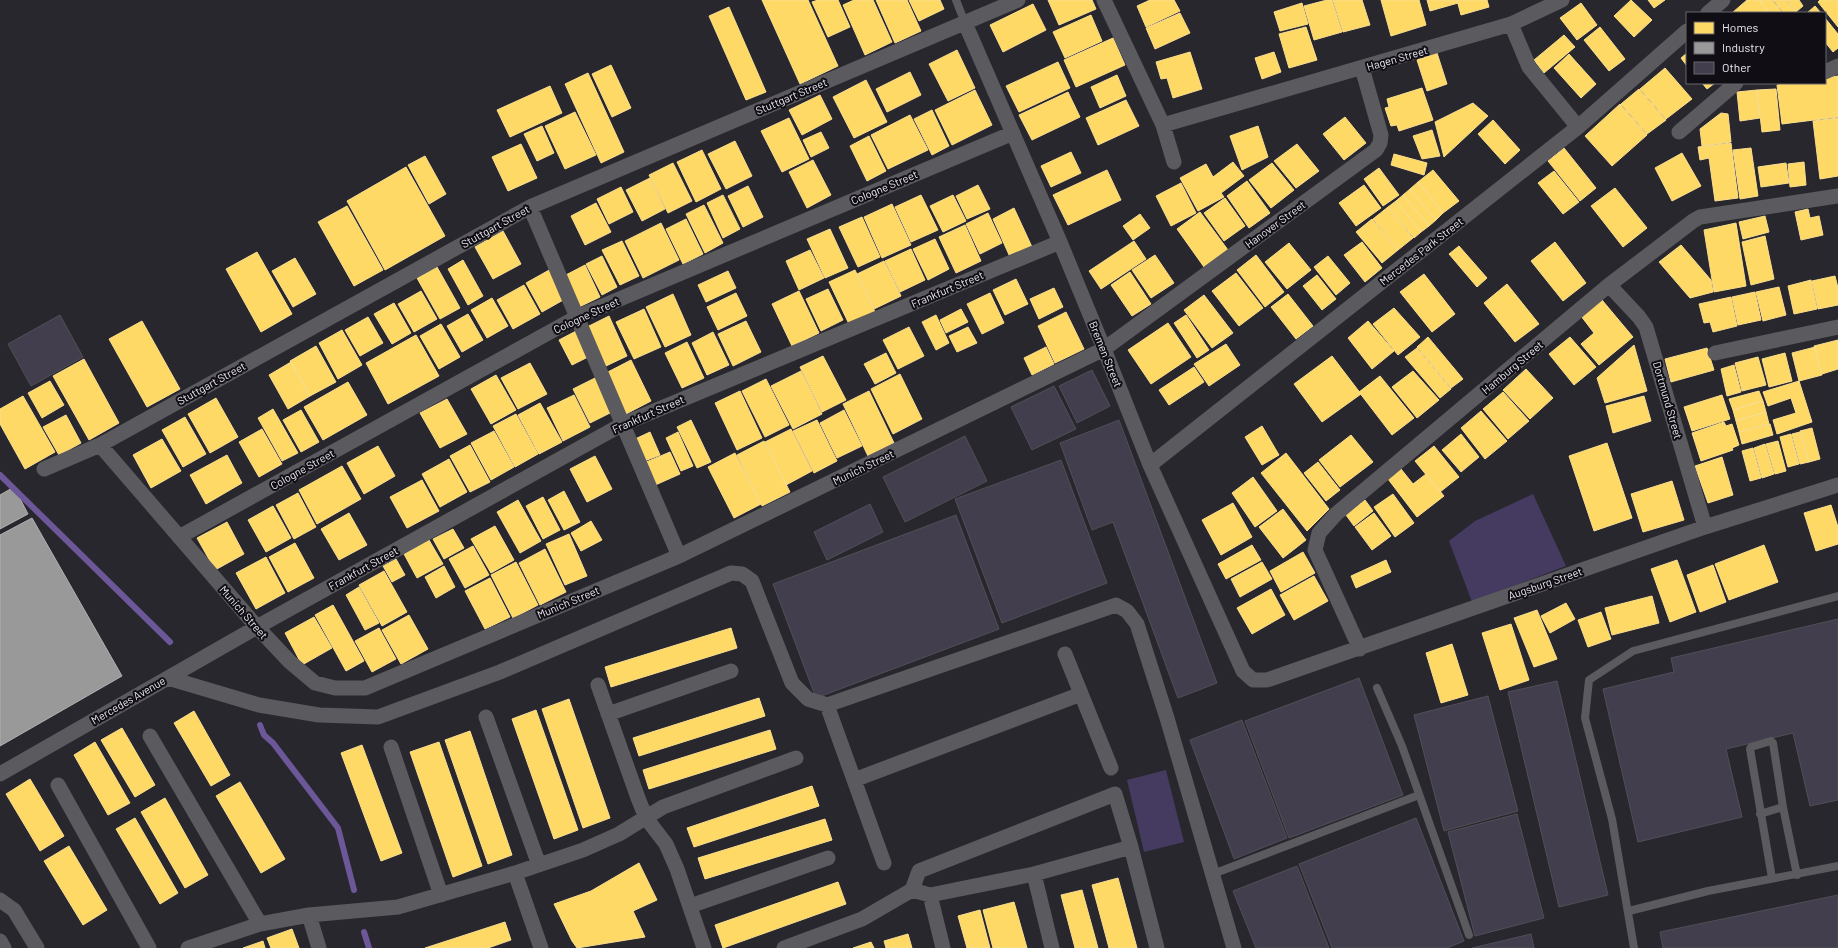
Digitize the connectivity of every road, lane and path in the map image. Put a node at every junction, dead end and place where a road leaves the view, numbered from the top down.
1 (956, 0) edge
2 (1018, 0) edge
3 (1104, 0) edge
4 (1562, 0) edge
5 (1723, 0) edge
6 (1709, 12) edge
7 (965, 23) junction
8 (1511, 24) junction
9 (1686, 32) edge
10 (1838, 66) edge
11 (1362, 68) junction
12 (1826, 72) edge
13 (1735, 84) edge
14 (1163, 125) junction
15 (1578, 127) junction
16 (1680, 132) dead end
17 (1013, 133) junction
18 (1174, 162) dead end
19 (1838, 196) edge
20 (530, 207) junction
21 (1060, 242) junction
22 (1609, 285) junction
23 (577, 317) junction
24 (1838, 327) edge
25 (1104, 349) junction
26 (1714, 353) dead end
27 (622, 424) junction
28 (100, 445) junction
29 (1150, 465) junction
30 (44, 469) dead end
31 (1838, 485) edge
32 (1705, 527) junction
33 (179, 537) junction
34 (679, 556) junction
35 (1838, 596) edge
36 (257, 627) junction
37 (1360, 648) junction
38 (1065, 654) dead end
39 (731, 671) dead end
40 (168, 678) junction
41 (1253, 680) joint
42 (598, 685) dead end
43 (1376, 688) dead end
44 (1081, 694) junction
45 (827, 705) junction
46 (608, 714) junction
47 (486, 717) dead end
48 (150, 736) dead end
49 (391, 747) dead end
50 (796, 758) dead end
51 (1112, 768) dead end
52 (0, 774) edge
53 (854, 780) junction
54 (58, 785) dead end
55 (1419, 795) junction
56 (1783, 807) junction
57 (1760, 814) junction
58 (646, 818) junction
59 (1131, 847) junction
60 (828, 858) dead end
61 (884, 863) dead end
62 (539, 865) junction
63 (1838, 866) edge
64 (515, 873) junction
65 (1034, 874) junction
66 (1213, 874) junction
67 (1797, 874) junction
68 (1772, 878) junction
69 (912, 890) junction
70 (441, 895) junction
71 (930, 895) junction
72 (0, 900) edge
73 (690, 906) junction
74 (1629, 911) junction
75 (309, 915) junction
76 (260, 924) junction
77 (1469, 935) dead end
78 (0, 941) edge
79 (822, 942) edge
80 (206, 945) edge
81 (4, 948) edge
82 (37, 948) edge
83 (149, 948) edge
84 (188, 948) edge
85 (319, 948) edge
86 (541, 948) edge
87 (704, 948) edge
88 (784, 948) edge
89 (943, 948) edge
90 (1052, 948) edge
91 (1157, 948) edge
92 (1234, 948) edge
93 (1634, 948) edge

1 - 7 lane
2 - 7 street
3 - 14 street
4 - 8 street, Hagen Street
5 - 6 street
7 - 17 street, Bremen Street
7 - 20 street, Stuttgart Street
8 - 11 street, Hagen Street
8 - 15 street
9 - 15 street, Mercedes Park Street
10 - 12 street
11 - 14 street, Hagen Street
11 - 25 street, Hanover Street
13 - 16 street
14 - 18 street
15 - 29 street, Mercedes Park Street
17 - 21 street, Bremen Street
17 - 23 street, Cologne Street
19 - 22 street, Hamburg Street
20 - 23 street
20 - 28 street, Stuttgart Street
21 - 25 street, Bremen Street
21 - 27 street, Frankfurt Street
22 - 32 street, Dortmund Street
22 - 37 street, Hamburg Street
23 - 27 street
23 - 33 street, Cologne Street
24 - 26 street
25 - 29 street, Bremen Street
25 - 34 street, Munich Street
27 - 34 street
27 - 36 street, Frankfurt Street
28 - 30 street, Stuttgart Street
28 - 33 street, Munich Street
29 - 41 street, Bremen Street
31 - 32 street, Augsburg Street
32 - 37 street, Augsburg Street
33 - 36 street, Munich Street
34 - 36 street, Munich Street
35 - 74 lane
36 - 40 street, Mercedes Avenue
37 - 41 street, Augsburg Street
38 - 44 street
39 - 46 street
40 - 45 street
40 - 52 street, Mercedes Avenue
42 - 46 street
43 - 55 lane
44 - 51 street
44 - 53 street
45 - 53 street
45 - 66 street
46 - 58 street
47 - 62 street
48 - 76 street
49 - 70 street
50 - 58 street
53 - 61 street
54 - 83 street
55 - 66 lane
55 - 77 lane
56 - 57 lane
56 - 57 lane
56 - 67 lane
57 - 68 lane
58 - 62 street
58 - 73 street
59 - 65 street
59 - 69 street
59 - 91 street
60 - 73 street
62 - 64 street
63 - 67 lane
64 - 70 street
64 - 86 street
65 - 71 street
65 - 90 street
66 - 92 street
67 - 68 lane
68 - 74 lane
69 - 71 street
69 - 79 street
70 - 75 street
71 - 89 street
72 - 82 street
73 - 87 street
74 - 93 lane
75 - 76 street
75 - 85 street
76 - 80 street
78 - 81 street
79 - 88 street
80 - 84 street

